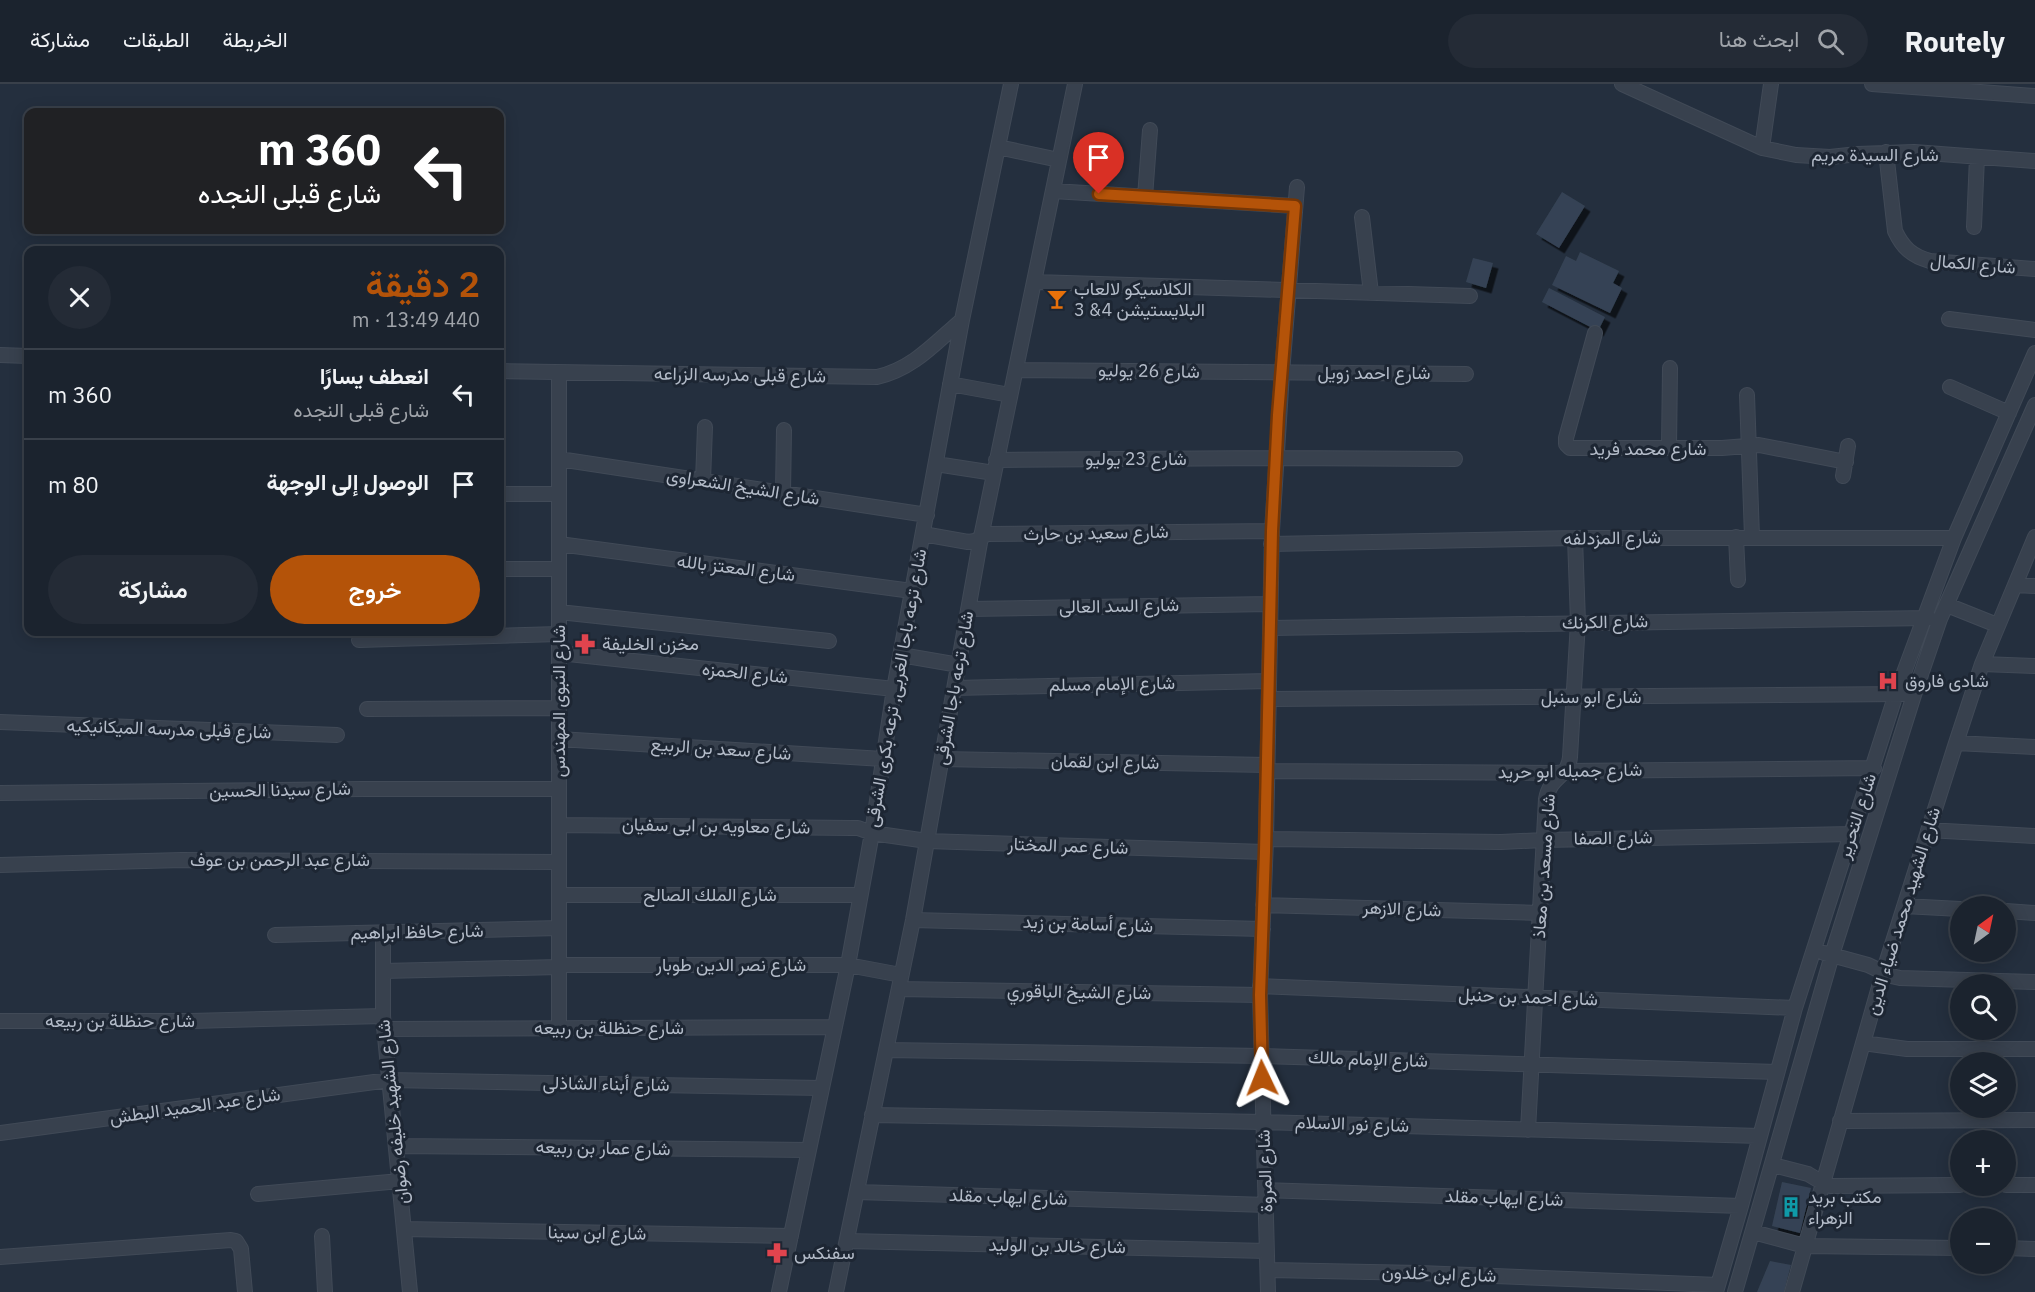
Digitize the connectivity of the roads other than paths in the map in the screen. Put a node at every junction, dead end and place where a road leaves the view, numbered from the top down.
1 (1011, 84) edge
2 (1075, 84) edge
3 (1622, 84) edge
4 (1772, 84) edge
5 (1872, 84) edge
6 (2035, 96) edge
7 (1150, 130) dead end
8 (998, 147) junction
9 (1762, 148) junction
10 (1887, 152) junction
11 (1977, 157) junction
12 (1059, 160) junction
13 (2035, 161) edge
14 (1297, 187) dead end
15 (1053, 190) junction
16 (1145, 196) junction
17 (1295, 206) junction
18 (1362, 217) dead end
19 (1974, 226) dead end
20 (2035, 269) edge
21 (1035, 282) junction
22 (1288, 291) junction
23 (1371, 293) junction
24 (1470, 296) dead end
25 (1949, 320) dead end
26 (962, 321) junction
27 (2035, 330) edge
28 (1595, 333) dead end
29 (2035, 353) edge
30 (0, 355) edge
31 (24, 356) edge
32 (1670, 368) dead end
33 (1016, 370) junction
34 (504, 371) edge
35 (559, 373) junction
36 (1282, 373) junction
37 (1466, 374) dead end
38 (951, 384) junction
39 (1950, 387) dead end
40 (1010, 395) junction
41 (1747, 395) dead end
42 (2034, 408) edge
43 (2009, 413) junction
44 (705, 427) dead end
45 (784, 430) dead end
46 (1748, 446) junction
47 (1848, 446) dead end
48 (1669, 448) junction
49 (1275, 458) junction
50 (559, 459) junction
51 (1455, 459) dead end
52 (1846, 462) junction
53 (936, 464) junction
54 (995, 467) junction
55 (1843, 476) dead end
56 (703, 481) junction
57 (783, 493) junction
58 (504, 494) edge
59 (559, 494) junction
60 (927, 515) junction
61 (923, 534) junction
62 (981, 537) junction
63 (1271, 537) junction
64 (1736, 537) junction
65 (1752, 537) junction
66 (2035, 537) edge
67 (1575, 538) junction
68 (1953, 538) junction
69 (559, 544) junction
70 (504, 569) edge
71 (559, 569) junction
72 (1738, 580) dead end
73 (2015, 585) junction
74 (2035, 586) edge
75 (912, 591) junction
76 (1270, 604) junction
77 (1947, 605) junction
78 (968, 609) junction
79 (559, 612) junction
80 (1923, 617) junction
81 (1940, 619) junction
82 (1578, 622) junction
83 (1997, 625) junction
84 (1270, 628) junction
85 (559, 634) junction
86 (492, 636) edge
87 (504, 636) edge
88 (358, 640) dead end
89 (829, 641) dead end
90 (559, 652) junction
91 (901, 655) junction
92 (1982, 664) junction
93 (959, 665) junction
94 (2035, 666) edge
95 (1269, 681) junction
96 (954, 688) junction
97 (894, 689) junction
98 (1896, 694) junction
99 (1914, 695) junction
100 (1574, 697) junction
101 (1269, 699) junction
102 (559, 708) junction
103 (367, 709) dead end
104 (0, 722) edge
105 (337, 735) dead end
106 (559, 739) junction
107 (1956, 743) junction
108 (2035, 747) edge
109 (883, 759) junction
110 (942, 759) junction
111 (1267, 768) junction
112 (1874, 768) junction
113 (1566, 771) junction
114 (559, 789) junction
115 (0, 793) edge
116 (559, 825) junction
117 (1928, 830) junction
118 (872, 833) junction
119 (1852, 834) junction
120 (2035, 836) edge
121 (1544, 840) junction
122 (927, 841) junction
123 (1266, 846) junction
124 (559, 862) junction
125 (0, 865) edge
126 (559, 895) junction
127 (860, 895) junction
128 (1263, 905) junction
129 (1904, 906) junction
130 (1950, 908) edge
131 (2016, 912) edge
132 (1540, 913) junction
133 (2035, 913) edge
134 (913, 920) junction
135 (559, 928) junction
136 (1263, 929) junction
137 (383, 933) junction
138 (276, 935) dead end
139 (1813, 950) junction
140 (1832, 955) junction
141 (848, 965) junction
142 (559, 966) junction
143 (383, 971) junction
144 (1882, 973) junction
145 (901, 975) junction
146 (2035, 982) edge
147 (898, 989) junction
148 (1260, 991) junction
149 (1535, 997) junction
150 (1795, 1008) junction
151 (0, 1022) edge
152 (384, 1023) junction
153 (835, 1027) junction
154 (559, 1028) junction
155 (1863, 1043) junction
156 (2035, 1049) edge
157 (886, 1050) junction
158 (1262, 1056) junction
159 (1532, 1065) junction
160 (1777, 1072) junction
161 (389, 1080) junction
162 (822, 1088) junction
163 (872, 1115) junction
164 (2035, 1120) edge
165 (1840, 1121) junction
166 (1264, 1122) junction
167 (1528, 1130) junction
168 (0, 1133) edge
169 (1760, 1136) junction
170 (396, 1146) junction
171 (809, 1150) junction
172 (1773, 1165) junction
173 (400, 1181) junction
174 (1823, 1183) junction
175 (1950, 1185) edge
176 (2016, 1185) edge
177 (2035, 1185) edge
178 (1266, 1190) junction
179 (857, 1192) junction
180 (258, 1194) dead end
181 (1267, 1205) junction
182 (1742, 1206) junction
183 (404, 1229) junction
184 (1753, 1232) junction
185 (322, 1236) dead end
186 (791, 1236) junction
187 (847, 1241) junction
188 (1805, 1246) junction
189 (1950, 1248) edge
190 (2016, 1248) edge
191 (2035, 1249) edge
192 (1267, 1251) junction
193 (0, 1257) edge
194 (1268, 1270) junction
195 (1717, 1288) edge
196 (244, 1292) edge
197 (325, 1292) edge
198 (410, 1292) edge
199 (779, 1292) edge
200 (836, 1292) edge
201 (1268, 1292) edge
202 (1735, 1292) edge
203 (1792, 1292) edge

1 - 8 street, شارع ترعه باجا الغربى, ترعه بكرى الشرقى
2 - 12 street, شارع ترعه باجا الشرقى
3 - 9 street, شارع السيدة مريم
4 - 9 street
5 - 6 street
7 - 16 street
8 - 12 street
8 - 26 street, شارع ترعه باجا الغربى, ترعه بكرى الشرقى
9 - 10 street, شارع السيدة مريم
10 - 11 street, شارع السيدة مريم
10 - 20 street, شارع الكمال
11 - 13 street, شارع السيدة مريم
11 - 19 street
12 - 15 street, شارع ترعه باجا الشرقى
14 - 17 street, شارع المروة
15 - 16 street
15 - 21 street, شارع ترعه باجا الشرقى
16 - 17 street
17 - 22 street, شارع المروة
18 - 23 street
21 - 22 street
21 - 33 street, شارع ترعه باجا الشرقى
22 - 23 street
22 - 36 street, شارع المروة
23 - 24 street
25 - 27 street
26 - 35 street, شارع قبلى مدرسه الزراعه
26 - 38 street, شارع ترعه باجا الغربى, ترعه بكرى الشرقى
28 - 48 street, شارع محمد فريد
29 - 43 street, شارع التحرير
30 - 31 street
32 - 48 street
33 - 36 street, شارع 26 يوليو
33 - 40 street, شارع ترعه باجا الشرقى
34 - 35 street, شارع قبلى مدرسه الزراعه
35 - 50 street, شارع النبوى المهندس
36 - 37 street, شارع احمد زويل
36 - 49 street, شارع المروة
38 - 40 street
38 - 53 street, شارع ترعه باجا الغربى, ترعه بكرى الشرقى
39 - 43 street
40 - 54 street, شارع ترعه باجا الشرقى
41 - 46 street
42 - 77 street, شارع التحرير
43 - 68 street, شارع التحرير
44 - 56 street
45 - 57 street
46 - 48 street, شارع محمد فريد
46 - 52 street, شارع محمد فريد
46 - 65 street
47 - 52 street
49 - 51 street
49 - 54 street, شارع 23 يوليو
49 - 63 street, شارع المروة
50 - 56 street, شارع الشيخ الشعراوى
50 - 59 street, شارع النبوى المهندس
52 - 55 street
53 - 54 street, شارع 23 يوليو
53 - 60 street, شارع ترعه باجا الغربى, ترعه بكرى الشرقى
54 - 62 street, شارع ترعه باجا الشرقى
56 - 57 street, شارع الشيخ الشعراوى
57 - 60 street, شارع الشيخ الشعراوى
58 - 59 street
59 - 69 street, شارع النبوى المهندس
60 - 61 street, شارع ترعه باجا الغربى, ترعه بكرى الشرقى
61 - 62 street, شارع سعيد بن حارث
61 - 75 street, شارع ترعه باجا الغربى, ترعه بكرى الشرقى
62 - 63 street, شارع سعيد بن حارث
62 - 78 street, شارع ترعه باجا الشرقى
63 - 67 street, شارع المزدلفه
63 - 76 street, شارع المروة
64 - 65 street, شارع المزدلفه
64 - 67 street, شارع المزدلفه
64 - 72 street
65 - 68 street, شارع المزدلفه
66 - 73 street, شارع الشهيد محمد ضياء الدين
67 - 82 street, شارع مسعد بن معاذ
68 - 80 street, شارع التحرير
69 - 71 street, شارع النبوى المهندس
69 - 75 street, شارع المعتز بالله
70 - 71 street
71 - 79 street, شارع النبوى المهندس
73 - 74 street
73 - 83 street, شارع الشهيد محمد ضياء الدين
75 - 91 street, شارع ترعه باجا الغربى, ترعه بكرى الشرقى
76 - 78 street, شارع السد العالى
76 - 84 street, شارع المروة
77 - 81 street, شارع التحرير
77 - 83 street
78 - 93 street, شارع ترعه باجا الشرقى
79 - 85 street, شارع النبوى المهندس
79 - 89 street
80 - 81 street, شارع الكرنك
80 - 82 street, شارع الكرنك
80 - 98 street, شارع التحرير
81 - 99 street, شارع التحرير
82 - 84 street, شارع الكرنك
82 - 100 street, شارع مسعد بن معاذ
83 - 92 street, شارع الشهيد محمد ضياء الدين
84 - 95 street, شارع المروة
85 - 87 street
85 - 90 street, شارع النبوى المهندس
86 - 88 street
90 - 97 street, شارع الحمزه
90 - 102 street, شارع النبوى المهندس
91 - 93 street
91 - 97 street, شارع ترعه باجا الغربى, ترعه بكرى الشرقى
92 - 94 street
92 - 107 street, شارع الشهيد محمد ضياء الدين
93 - 96 street, شارع ترعه باجا الشرقى
95 - 96 street, شارع الإمام مسلم
95 - 101 street, شارع المروة
96 - 110 street, شارع ترعه باجا الشرقى
97 - 109 street, شارع ترعه باجا الغربى, ترعه بكرى الشرقى
98 - 99 street, شارع ابو سنبل
98 - 100 street, شارع ابو سنبل
98 - 112 street, شارع التحرير
99 - 140 street, شارع التحرير
100 - 101 street, شارع ابو سنبل
100 - 113 street, شارع مسعد بن معاذ
101 - 111 street, شارع المروة
102 - 103 street
102 - 106 street, شارع النبوى المهندس
104 - 105 street, شارع قبلى مدرسه الميكانيكيه
106 - 109 street, شارع سعد بن الربيع
106 - 114 street, شارع النبوى المهندس
107 - 108 street
107 - 117 street, شارع الشهيد محمد ضياء الدين
109 - 118 street, شارع ترعه باجا الغربى, ترعه بكرى الشرقى
110 - 111 street, شارع ابن لقمان
110 - 122 street, شارع ترعه باجا الشرقى
111 - 113 street, شارع جميله ابو حريد
111 - 123 street, شارع المروة
112 - 113 street, شارع جميله ابو حريد
112 - 119 street, شارع التحرير
113 - 121 street, شارع مسعد بن معاذ
114 - 115 street, شارع سيدنا الحسين
114 - 116 street, شارع النبوى المهندس
116 - 118 street, شارع معاويه بن ابى سفيان
116 - 124 street, شارع النبوى المهندس
117 - 120 street
117 - 129 street, شارع الشهيد محمد ضياء الدين
118 - 122 street, شارع عمر المختار
118 - 127 street, شارع ترعه باجا الغربى, ترعه بكرى الشرقى
119 - 121 street, شارع الصفا
119 - 139 street, شارع التحرير
121 - 123 street, شارع الصفا
121 - 132 street, شارع مسعد بن معاذ
122 - 123 street, شارع عمر المختار
122 - 134 street, شارع ترعه باجا الشرقى
123 - 128 street, شارع المروة
124 - 125 street, شارع عبد الرحمن بن عوف
124 - 126 street, شارع النبوى المهندس
126 - 127 street, شارع الملك الصالح
126 - 135 street, شارع النبوى المهندس
127 - 141 street, شارع ترعه باجا الغربى, ترعه بكرى الشرقى
128 - 132 street, شارع الازهر
128 - 136 street, شارع المروة
129 - 130 street
129 - 144 street, شارع الشهيد محمد ضياء الدين
131 - 133 street
132 - 149 street, شارع مسعد بن معاذ
134 - 136 street, شارع أسامة بن زيد
134 - 145 street, شارع ترعه باجا الشرقى
135 - 137 street, شارع حافظ ابراهيم
135 - 142 street, شارع النبوى المهندس
136 - 148 street, شارع المروة
137 - 138 street, شارع حافظ ابراهيم
137 - 143 street, شارع الشهيد خليفه رضوان
139 - 140 street
139 - 150 street, شارع التحرير
140 - 144 street
140 - 172 street, شارع التحرير
141 - 142 street, شارع نصر الدين طوبار
141 - 145 street, شارع نصر الدين طوبار
141 - 153 street, شارع ترعه باجا الغربى, ترعه بكرى الشرقى
142 - 143 street, شارع نصر الدين طوبار
142 - 154 street, شارع النبوى المهندس
143 - 152 street, شارع الشهيد خليفه رضوان
144 - 146 street
144 - 155 street, شارع الشهيد محمد ضياء الدين
145 - 147 street, شارع ترعه باجا الشرقى
147 - 148 street, شارع الشيخ الباقوري
147 - 157 street, شارع ترعه باجا الشرقى
148 - 149 street, شارع احمد بن حنبل
148 - 158 street, شارع المروة
149 - 150 street, شارع احمد بن حنبل
149 - 159 street, شارع مسعد بن معاذ
150 - 160 street, شارع التحرير
151 - 152 street, شارع حنظلة بن ربيعه
152 - 154 street, شارع حنظلة بن ربيعه
152 - 161 street, شارع الشهيد خليفه رضوان
153 - 154 street, شارع حنظلة بن ربيعه
153 - 162 street, شارع ترعه باجا الغربى, ترعه بكرى الشرقى
155 - 156 street
155 - 165 street, شارع الشهيد محمد ضياء الدين
157 - 158 street, شارع الإمام مالك
157 - 163 street, شارع ترعه باجا الشرقى
158 - 159 street, شارع الإمام مالك
158 - 166 street, شارع المروة
159 - 160 street, شارع الإمام مالك
159 - 167 street, شارع مسعد بن معاذ
160 - 169 street, شارع التحرير
161 - 162 street, شارع أبناء الشاذلى
161 - 168 street, شارع عبد الحميد البطش
161 - 170 street, شارع الشهيد خليفه رضوان
162 - 171 street, شارع ترعه باجا الغربى, ترعه بكرى الشرقى
163 - 166 street, شارع نور الاسلام
163 - 179 street, شارع ترعه باجا الشرقى
164 - 165 street
165 - 174 street, شارع الشهيد محمد ضياء الدين
166 - 167 street, شارع نور الاسلام
166 - 178 street, شارع المروة
167 - 169 street, شارع نور الاسلام
169 - 182 street, شارع التحرير
170 - 171 street, شارع عمار بن ربيعه
170 - 173 street, شارع الشهيد خليفه رضوان
171 - 186 street, شارع ترعه باجا الغربى, ترعه بكرى الشرقى
172 - 174 street
172 - 184 street, شارع التحرير
173 - 180 street
173 - 183 street, شارع الشهيد خليفه رضوان
174 - 175 street
174 - 188 street, شارع الشهيد محمد ضياء الدين
176 - 177 street
178 - 181 street, شارع المروة
178 - 182 street, شارع ايهاب مقلد
179 - 181 street, شارع ايهاب مقلد
179 - 187 street, شارع ترعه باجا الشرقى
181 - 192 street, شارع المروة
182 - 195 street, شارع التحرير
183 - 186 street, شارع ابن سينا
183 - 198 street, شارع الشهيد خليفه رضوان
184 - 188 street
184 - 202 street, شارع التحرير
185 - 197 street
186 - 199 street, شارع ترعه باجا الغربى, ترعه بكرى الشرقى
187 - 192 street, شارع خالد بن الوليد
187 - 200 street, شارع ترعه باجا الشرقى
188 - 189 street
188 - 203 street, شارع الشهيد محمد ضياء الدين
190 - 191 street
192 - 194 street, شارع المروة
193 - 196 street
194 - 195 street, شارع ابن خلدون
194 - 201 street, شارع المروة

